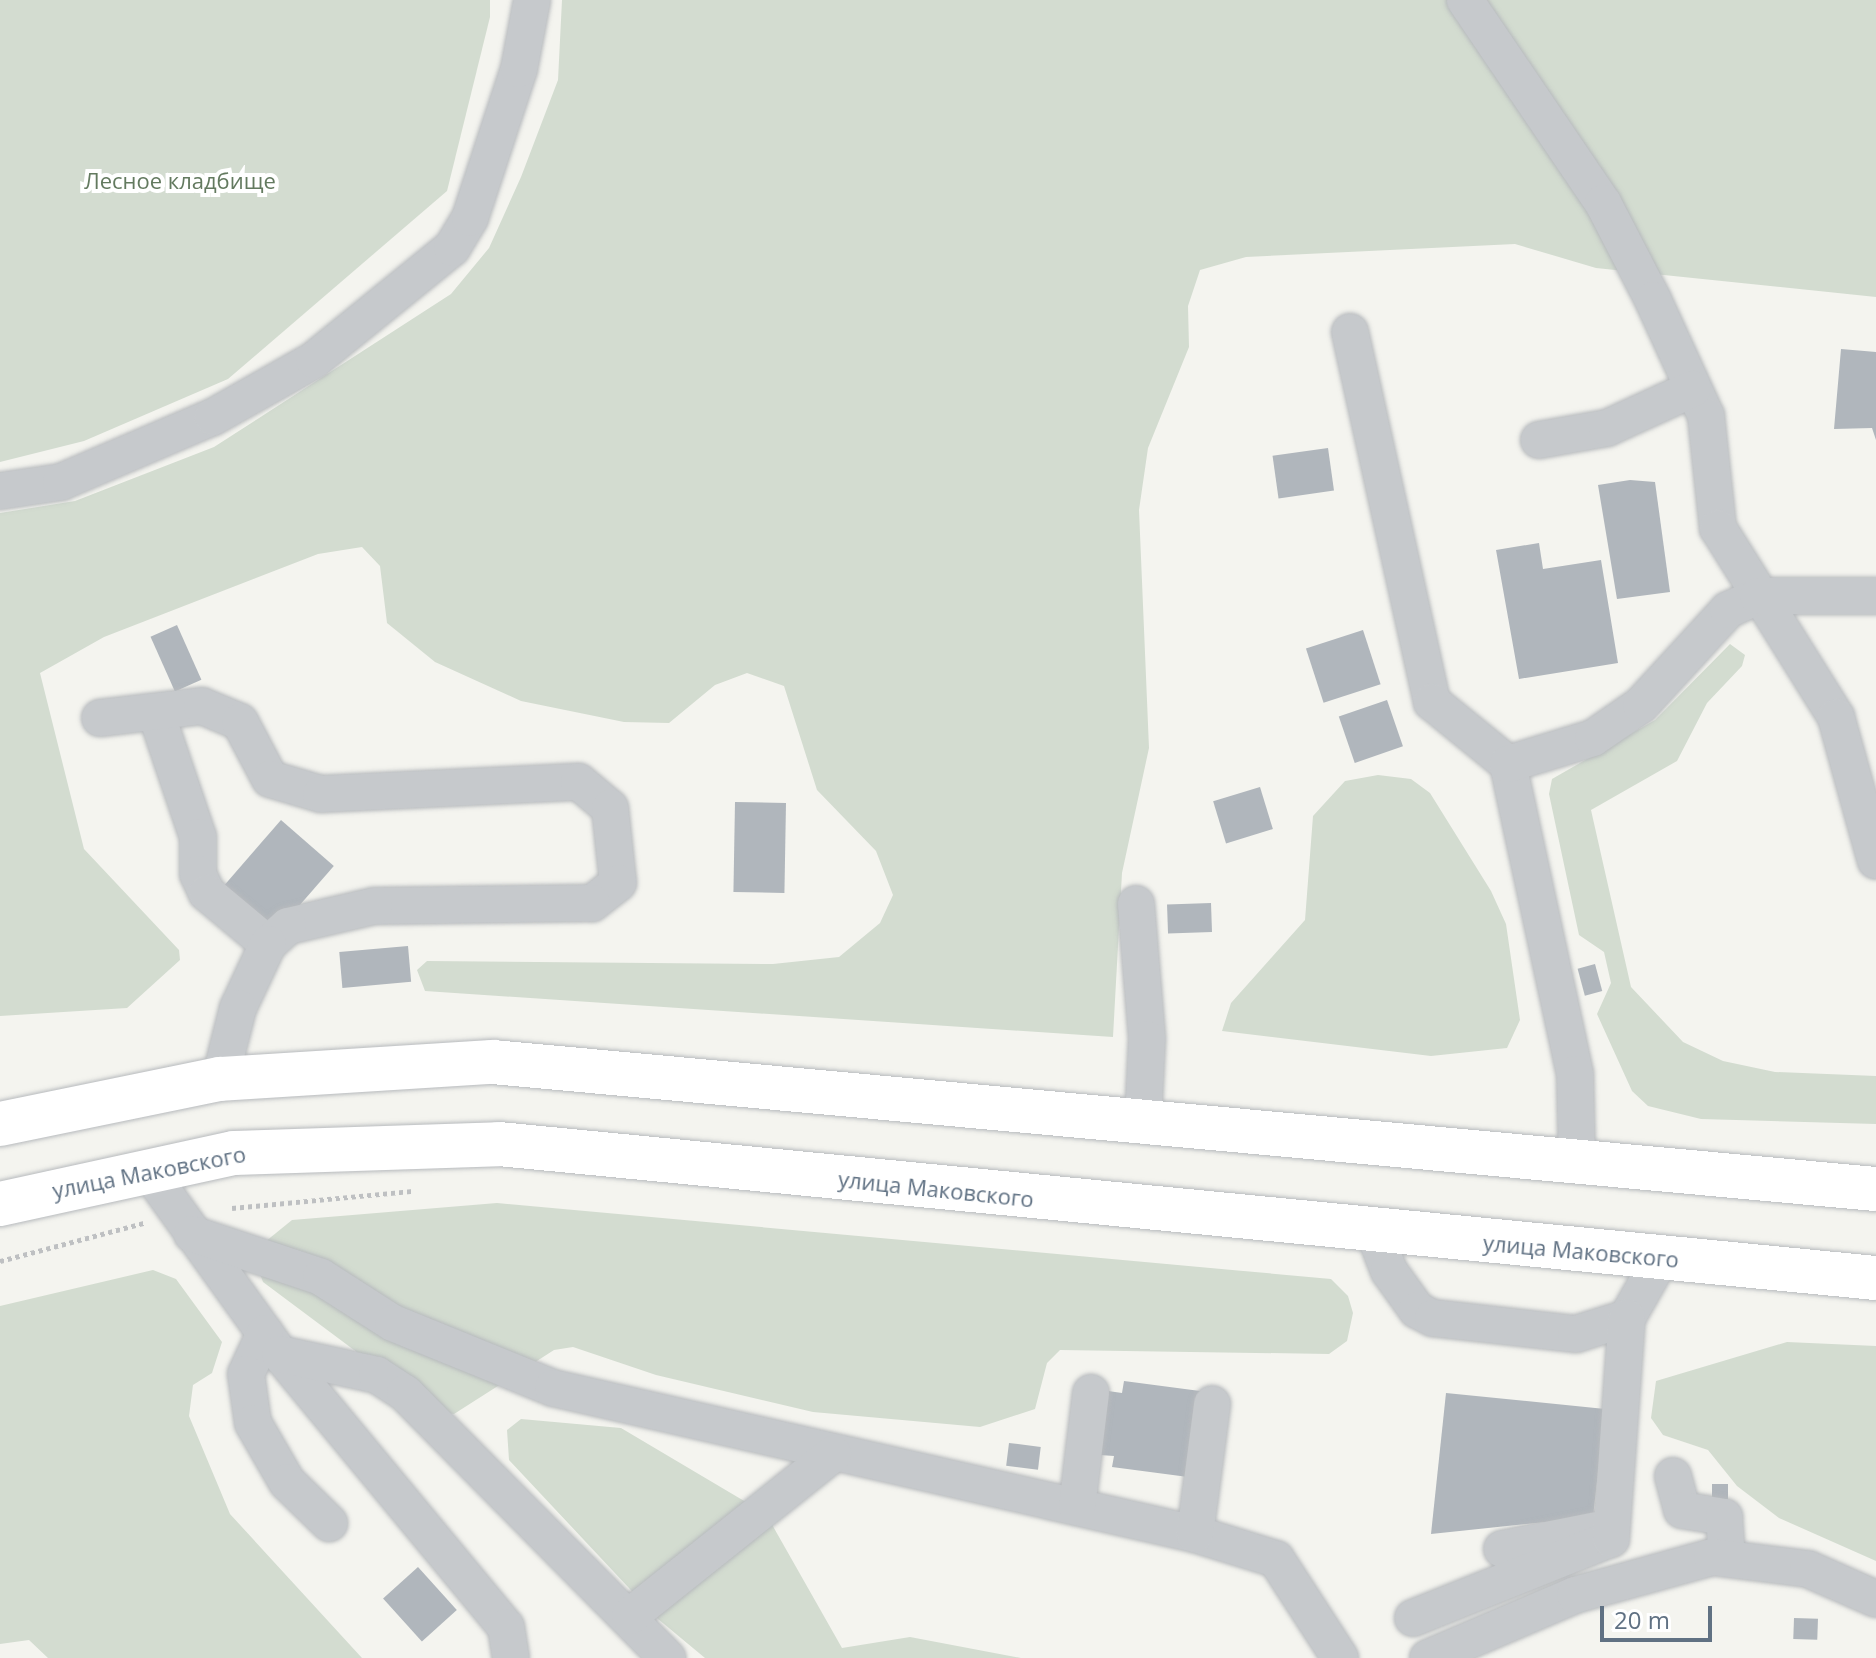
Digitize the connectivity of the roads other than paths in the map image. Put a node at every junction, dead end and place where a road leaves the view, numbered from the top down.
1 (532, 0) edge
2 (1465, 0) edge
3 (1350, 332) dead end
4 (1692, 389) junction
5 (1539, 440) dead end
6 (0, 491) edge
7 (1758, 596) junction
8 (1876, 596) edge
9 (157, 716) junction
10 (100, 718) dead end
11 (1508, 764) junction
12 (1876, 861) edge
13 (1136, 904) dead end
14 (268, 944) junction
15 (220, 1079) junction
16 (1143, 1122) junction
17 (0, 1124) edge
18 (1577, 1162) junction
19 (147, 1169) junction
20 (1876, 1189) edge
21 (0, 1204) edge
22 (184, 1224) junction
23 (1374, 1232) junction
24 (1661, 1258) junction
25 (1876, 1278) edge
26 (1627, 1318) junction
27 (272, 1343) junction
28 (1091, 1393) dead end
29 (1212, 1404) dead end
30 (833, 1454) junction
31 (1673, 1476) dead end
32 (1077, 1507) junction
33 (329, 1523) dead end
34 (1617, 1526) junction
35 (1195, 1534) junction
36 (1502, 1549) dead end
37 (1727, 1558) junction
38 (1876, 1599) edge
39 (630, 1616) junction
40 (1413, 1618) dead end
41 (511, 1658) edge
42 (667, 1658) edge
43 (1340, 1658) edge
44 (1428, 1658) edge

1 - 6 lane
2 - 4 lane
3 - 11 lane
4 - 5 lane
4 - 7 lane
7 - 8 lane
7 - 11 lane
7 - 12 lane
9 - 10 lane
9 - 14 lane
9 - 14 lane
11 - 18 lane
13 - 16 lane
14 - 15 lane
15 - 16 highway
15 - 17 highway
16 - 18 highway
18 - 20 highway
19 - 21 highway, улица Маковского
19 - 22 lane
19 - 23 highway, улица Маковского
22 - 27 lane
22 - 30 lane
23 - 24 highway, улица Маковского
23 - 26 lane
24 - 25 highway, улица Маковского
24 - 26 lane
26 - 34 lane
27 - 33 lane
27 - 39 lane
27 - 41 lane
28 - 32 lane
29 - 35 lane
30 - 32 lane
30 - 39 lane
31 - 37 lane
32 - 35 lane
34 - 36 lane
34 - 40 lane
35 - 43 lane
37 - 38 lane
37 - 44 lane
39 - 42 lane

